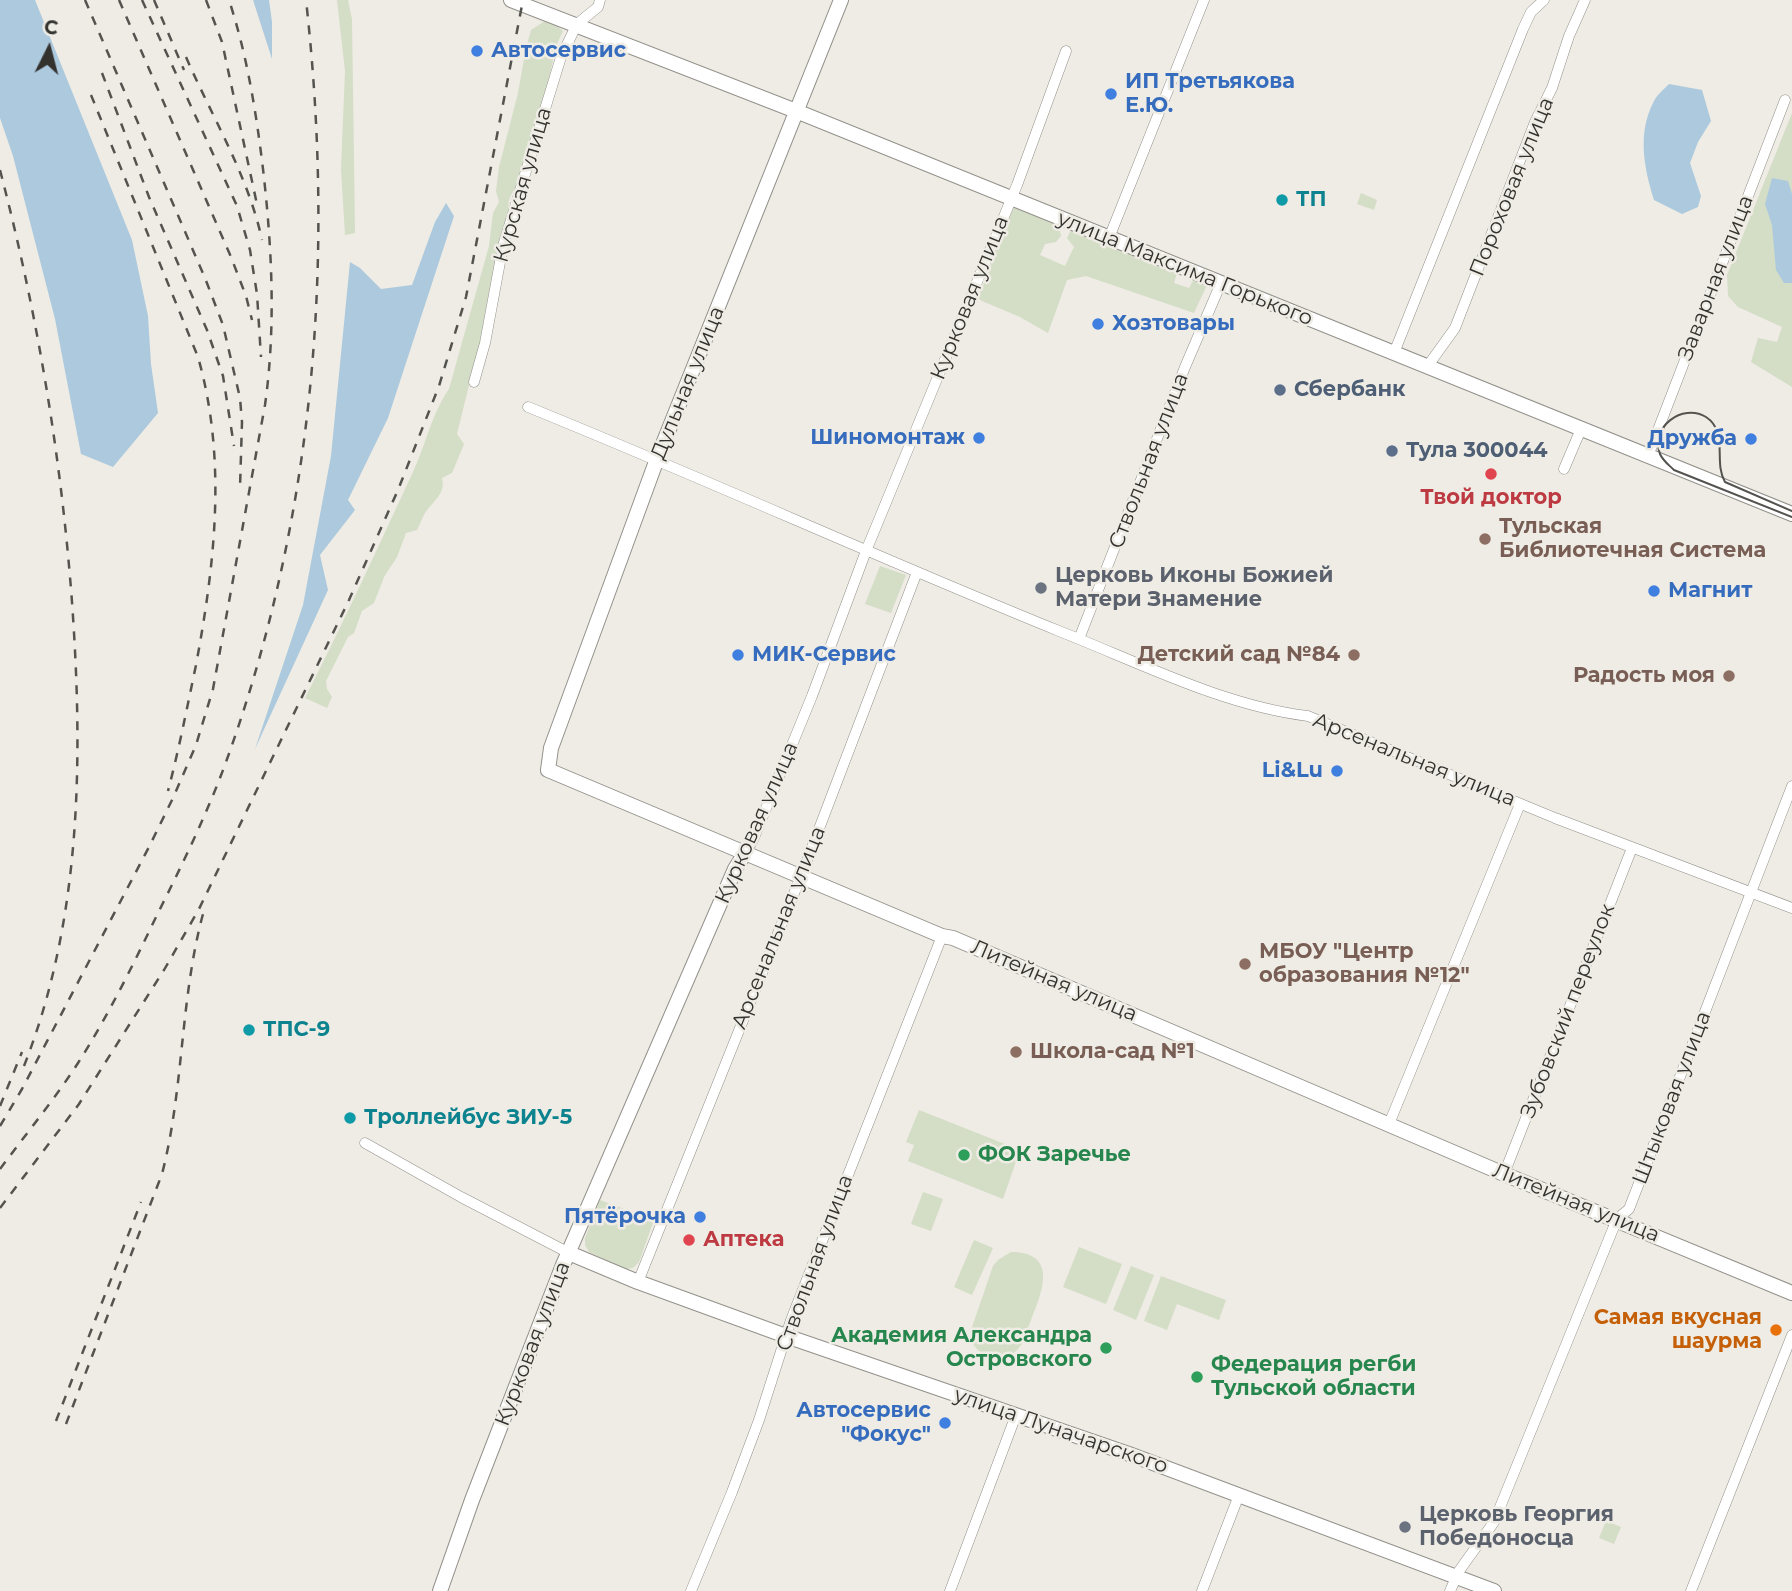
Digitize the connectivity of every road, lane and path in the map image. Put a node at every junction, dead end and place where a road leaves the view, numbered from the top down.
1 (511, 0) edge
2 (600, 0) edge
3 (841, 0) edge
4 (1204, 0) edge
5 (1544, 0) edge
6 (1585, 0) edge
7 (577, 24) junction
8 (1066, 51) dead end
9 (1786, 100) dead end
10 (796, 111) junction
11 (1011, 198) junction
12 (1109, 238) junction
13 (1221, 283) junction
14 (1394, 354) junction
15 (1427, 367) junction
16 (474, 382) dead end
17 (528, 407) dead end
18 (1581, 429) junction
19 (1647, 456) junction
20 (657, 459) junction
21 (1564, 469) dead end
22 (1792, 514) edge
23 (866, 551) junction
24 (917, 572) junction
25 (1079, 639) junction
26 (548, 770) joint
27 (1792, 786) edge
28 (1520, 804) junction
29 (1632, 848) junction
30 (745, 853) junction
31 (800, 876) junction
32 (1752, 892) junction
33 (1792, 908) edge
34 (942, 936) junction
35 (1389, 1124) junction
36 (365, 1143) dead end
37 (1504, 1174) junction
38 (1617, 1219) junction
39 (569, 1253) junction
40 (638, 1282) junction
41 (1792, 1293) edge
42 (1792, 1335) edge
43 (786, 1336) junction
44 (1016, 1415) junction
45 (1240, 1495) junction
46 (1456, 1576) junction
47 (1203, 1590) edge
48 (440, 1591) edge
49 (691, 1591) edge
50 (950, 1591) edge
51 (1450, 1591) edge
52 (1494, 1591) edge
53 (1691, 1591) edge

1 - 7 main road, улица Максима Горького
2 - 7 street, Курская улица
3 - 10 main road, Дульная улица
4 - 12 street
5 - 14 street
6 - 15 street, Пороховая улица
7 - 10 main road, улица Максима Горького
7 - 16 street, Курская улица
8 - 11 street, Курковая улица
9 - 19 street, Заварная улица
10 - 11 main road, улица Максима Горького
10 - 20 main road, Дульная улица
11 - 12 main road, улица Максима Горького
11 - 23 street, Курковая улица
12 - 13 main road, улица Максима Горького
13 - 14 main road, улица Максима Горького
13 - 25 street, Ствольная улица
14 - 15 main road, улица Максима Горького
15 - 18 main road, улица Максима Горького
17 - 20 street, Арсенальная улица
18 - 19 main road, улица Максима Горького
18 - 21 street
19 - 22 main road, улица Максима Горького
20 - 23 street, Арсенальная улица
20 - 26 main road, Дульная улица
23 - 24 street, Арсенальная улица
23 - 30 street, Курковая улица
24 - 25 street, Арсенальная улица
24 - 31 street, Арсенальная улица
25 - 28 street, Арсенальная улица
26 - 30 main road, Литейная улица
27 - 32 street, Штыковая улица
28 - 29 street, Арсенальная улица
28 - 35 street
29 - 32 street, Арсенальная улица
29 - 37 street, Зубовский переулок
30 - 31 main road, Литейная улица
30 - 39 main road, Курковая улица
31 - 34 main road, Литейная улица
31 - 40 street, Арсенальная улица
32 - 33 street, Арсенальная улица
32 - 38 street, Штыковая улица
34 - 35 main road, Литейная улица
34 - 43 street, Ствольная улица
35 - 37 main road, Литейная улица
36 - 39 street, улица Луначарского
37 - 38 main road, Литейная улица
38 - 41 main road, Литейная улица
38 - 46 street, Штыковая улица
39 - 40 main road, улица Луначарского
39 - 48 main road, Курковая улица
40 - 43 main road, улица Луначарского
42 - 53 street
43 - 44 main road, улица Луначарского
43 - 49 street, Ствольная улица
44 - 45 main road, улица Луначарского
44 - 50 street
45 - 46 main road, улица Луначарского
45 - 47 street
46 - 51 street, Штыковая улица
46 - 52 main road, улица Луначарского

